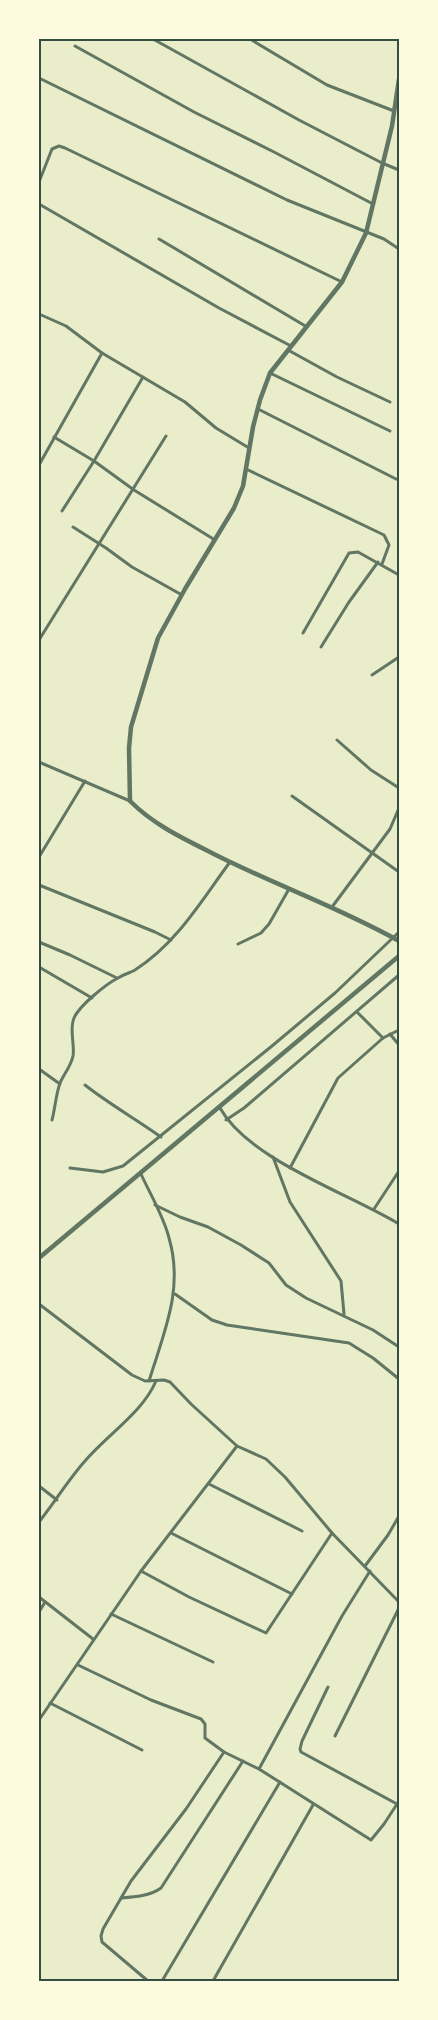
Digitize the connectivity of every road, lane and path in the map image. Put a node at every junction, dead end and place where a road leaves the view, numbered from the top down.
1 (154, 39) edge
2 (250, 39) edge
3 (75, 46) dead end
4 (39, 78) edge
5 (399, 79) edge
6 (394, 111) junction
7 (382, 163) junction
8 (399, 170) edge
9 (39, 182) edge
10 (39, 204) edge
11 (374, 204) junction
12 (366, 233) junction
13 (159, 239) dead end
14 (399, 249) edge
15 (342, 282) junction
16 (39, 314) edge
17 (307, 327) junction
18 (289, 348) junction
19 (102, 353) junction
20 (270, 373) junction
21 (143, 377) junction
22 (390, 402) dead end
23 (257, 409) junction
24 (390, 431) dead end
25 (166, 436) dead end
26 (54, 437) junction
27 (249, 448) junction
28 (94, 461) junction
29 (39, 465) edge
30 (246, 469) junction
31 (396, 479) dead end
32 (134, 490) junction
33 (62, 512) dead end
34 (73, 528) dead end
35 (215, 540) junction
36 (99, 543) junction
37 (380, 563) junction
38 (399, 575) edge
39 (182, 595) junction
40 (303, 633) dead end
41 (39, 640) edge
42 (321, 647) dead end
43 (399, 657) edge
44 (372, 676) dead end
45 (337, 740) dead end
46 (39, 762) edge
47 (85, 781) junction
48 (399, 788) edge
49 (292, 796) dead end
50 (130, 801) junction
51 (399, 808) edge
52 (372, 852) junction
53 (39, 857) edge
54 (230, 862) junction
55 (399, 872) edge
56 (39, 885) edge
57 (289, 889) junction
58 (332, 907) junction
59 (399, 932) edge
60 (393, 938) junction
61 (171, 940) junction
62 (399, 941) edge
63 (39, 942) edge
64 (238, 944) dead end
65 (399, 956) edge
66 (39, 967) edge
67 (399, 975) edge
68 (117, 978) junction
69 (92, 998) junction
70 (358, 1012) junction
71 (399, 1030) edge
72 (390, 1034) junction
73 (383, 1038) junction
74 (399, 1045) edge
75 (39, 1069) edge
76 (60, 1084) junction
77 (85, 1085) dead end
78 (220, 1108) junction
79 (52, 1120) dead end
80 (226, 1120) junction
81 (161, 1137) junction
82 (273, 1157) junction
83 (70, 1168) dead end
84 (290, 1168) junction
85 (399, 1171) edge
86 (141, 1174) junction
87 (155, 1205) junction
88 (374, 1209) junction
89 (399, 1224) edge
90 (39, 1258) edge
91 (175, 1294) junction
92 (39, 1304) edge
93 (344, 1315) junction
94 (399, 1347) edge
95 (399, 1379) edge
96 (149, 1381) junction
97 (156, 1381) junction
98 (237, 1446) junction
99 (208, 1484) junction
100 (39, 1486) edge
101 (57, 1500) junction
102 (399, 1516) edge
103 (39, 1522) edge
104 (302, 1531) dead end
105 (171, 1532) junction
106 (332, 1533) junction
107 (365, 1566) junction
108 (141, 1571) junction
109 (370, 1571) junction
110 (292, 1594) junction
111 (39, 1597) edge
112 (399, 1600) edge
113 (45, 1602) junction
114 (399, 1608) edge
115 (39, 1612) edge
116 (111, 1614) junction
117 (94, 1639) junction
118 (213, 1662) dead end
119 (78, 1665) junction
120 (328, 1687) dead end
121 (50, 1703) junction
122 (39, 1720) edge
123 (335, 1736) dead end
124 (142, 1750) dead end
125 (224, 1752) junction
126 (243, 1761) junction
127 (259, 1769) junction
128 (280, 1782) junction
129 (398, 1803) edge
130 (313, 1805) junction
131 (121, 1898) junction
132 (148, 1981) edge
133 (162, 1981) edge
134 (213, 1981) edge

1 - 7 street
2 - 6 street
3 - 11 street
4 - 12 street
5 - 6 street
6 - 7 street
7 - 8 street
7 - 11 street
9 - 15 street
10 - 18 street
11 - 12 street
12 - 14 street
12 - 15 street
13 - 17 street
15 - 17 street
16 - 19 street
17 - 18 street
18 - 20 street
18 - 22 street
19 - 21 street
19 - 26 street
20 - 23 street
20 - 24 street
21 - 27 street
21 - 28 street
23 - 27 street
23 - 31 street
25 - 32 street
26 - 28 street
26 - 29 street
27 - 30 street
28 - 32 street
28 - 33 street
30 - 35 street
30 - 37 street
32 - 35 street
32 - 36 street
34 - 36 street
35 - 39 street
36 - 39 street
36 - 41 street
37 - 38 street
37 - 40 street
37 - 42 street
39 - 50 street
43 - 44 street
45 - 48 street
46 - 47 street
47 - 50 street
47 - 53 street
49 - 52 street
50 - 54 street
51 - 52 street
52 - 55 street
52 - 58 street
54 - 57 street
54 - 61 street
56 - 61 street
57 - 58 street
57 - 64 street
58 - 60 street
59 - 60 street
60 - 62 street
60 - 81 street
61 - 68 street
63 - 68 street
65 - 78 street
66 - 69 street
67 - 70 street
68 - 69 street
69 - 76 street
70 - 73 street
70 - 80 street
71 - 72 street
72 - 73 street
72 - 74 street
73 - 84 street
75 - 76 street
76 - 79 street
77 - 81 street
78 - 80 street
78 - 86 street
80 - 82 street
81 - 83 street
82 - 84 street
82 - 93 street
84 - 88 street
85 - 88 street
86 - 87 street
86 - 90 street
87 - 91 street
87 - 93 street
88 - 89 street
91 - 95 street
91 - 96 street
92 - 96 street
93 - 94 street
96 - 97 street
97 - 98 street
97 - 101 street
98 - 99 street
98 - 106 street
99 - 104 street
99 - 105 street
100 - 101 street
101 - 103 street
102 - 107 street
105 - 108 street
105 - 110 street
106 - 107 street
106 - 110 street
107 - 109 street
108 - 110 street
108 - 116 street
109 - 112 street
109 - 127 street
111 - 113 street
113 - 115 street
113 - 117 street
114 - 123 street
116 - 117 street
116 - 118 street
117 - 119 street
119 - 121 street
119 - 125 street
120 - 129 street
121 - 122 street
121 - 124 street
125 - 126 street
125 - 131 street
126 - 127 street
126 - 131 street
127 - 128 street
128 - 130 street
128 - 133 street
129 - 130 street
130 - 134 street
131 - 132 street

